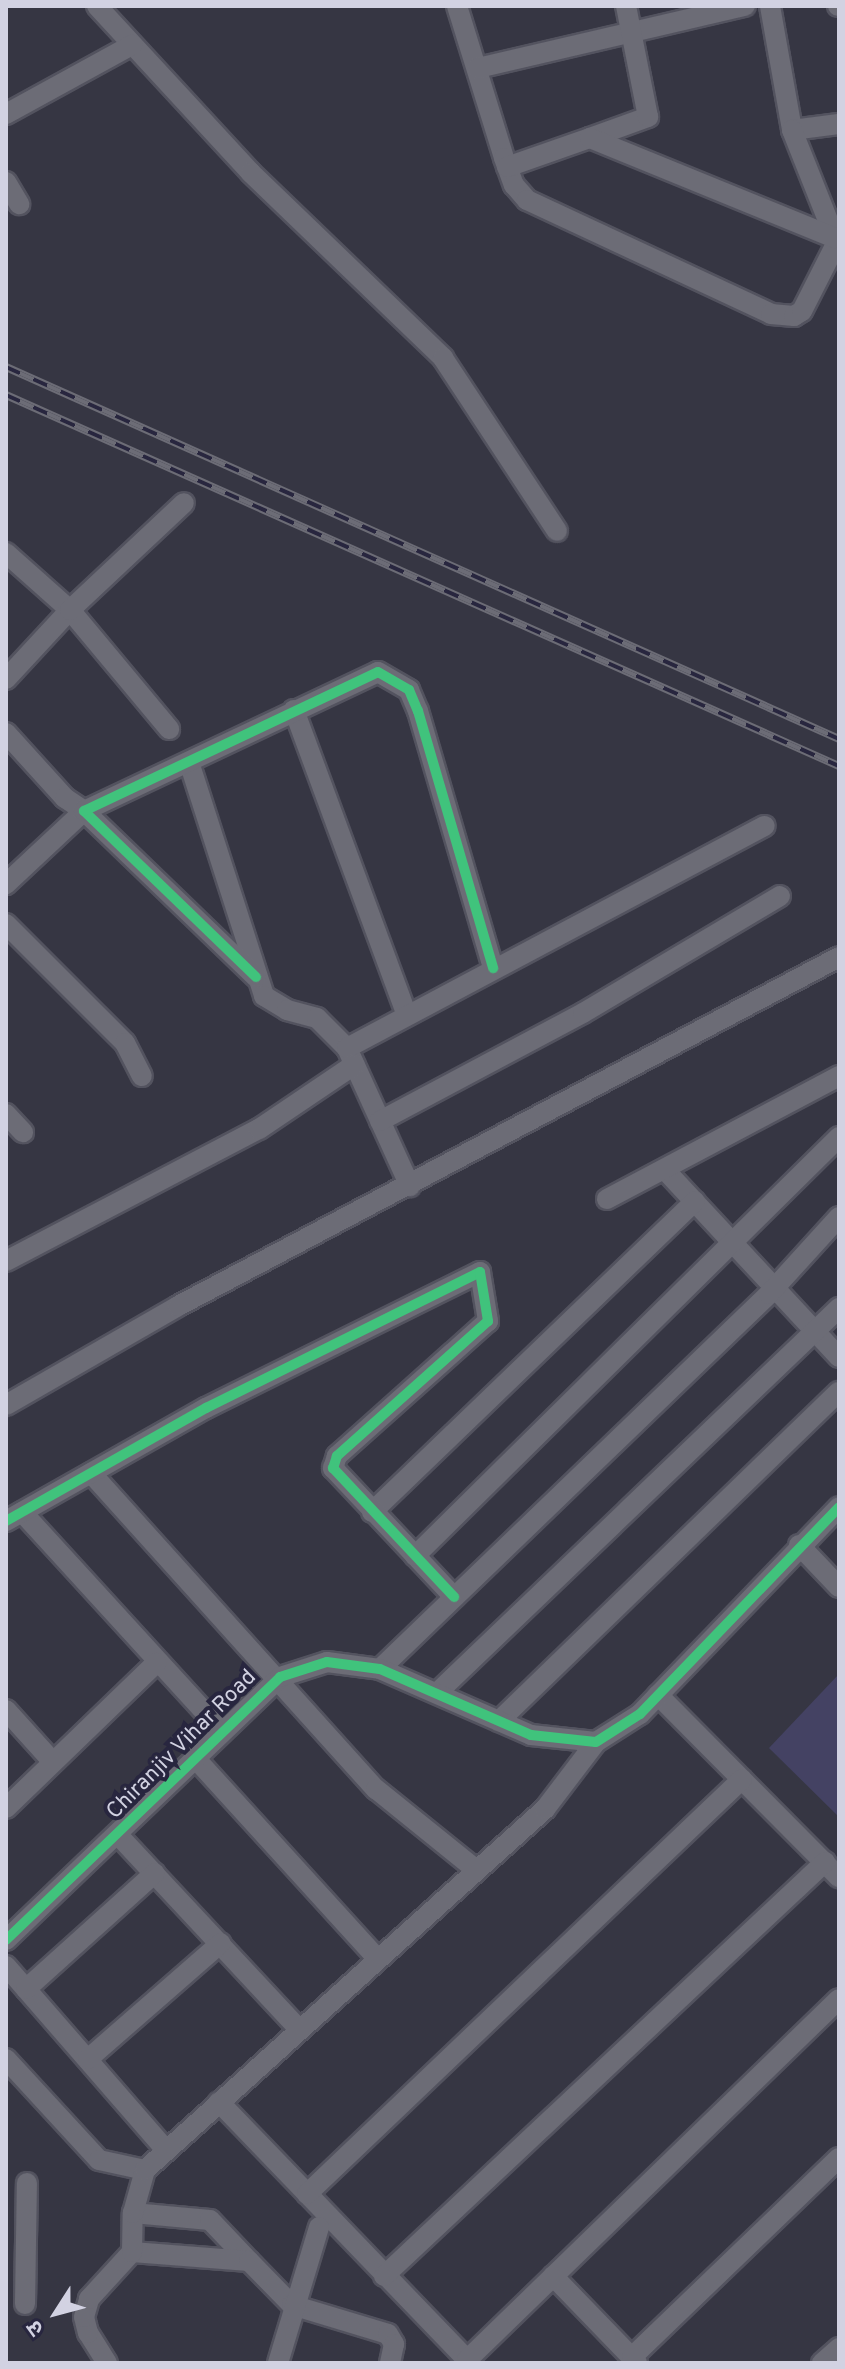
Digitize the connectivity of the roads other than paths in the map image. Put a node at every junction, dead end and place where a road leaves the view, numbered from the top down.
1 (97, 6) edge
2 (457, 6) edge
3 (626, 6) edge
4 (745, 6) edge
5 (770, 6) edge
6 (633, 30) junction
7 (132, 45) junction
8 (478, 68) junction
9 (6, 114) edge
10 (839, 124) edge
11 (792, 130) junction
12 (590, 138) junction
13 (507, 167) junction
14 (6, 182) edge
15 (19, 204) dead end
16 (837, 238) edge
17 (184, 503) dead end
18 (557, 531) dead end
19 (6, 553) edge
20 (70, 610) junction
21 (6, 679) edge
22 (294, 710) junction
23 (169, 729) dead end
24 (6, 733) edge
25 (189, 762) junction
26 (84, 811) junction
27 (765, 826) dead end
28 (6, 884) edge
29 (780, 896) dead end
30 (6, 924) edge
31 (839, 957) edge
32 (493, 968) junction
33 (256, 977) junction
34 (406, 1013) junction
35 (350, 1056) junction
36 (142, 1076) dead end
37 (839, 1076) edge
38 (6, 1114) edge
39 (380, 1121) junction
40 (23, 1132) dead end
41 (839, 1137) edge
42 (666, 1171) junction
43 (410, 1186) junction
44 (607, 1199) dead end
45 (695, 1201) junction
46 (839, 1217) edge
47 (735, 1244) junction
48 (6, 1261) edge
49 (775, 1286) junction
50 (839, 1308) edge
51 (816, 1331) junction
52 (839, 1357) edge
53 (839, 1392) edge
54 (6, 1405) edge
55 (91, 1473) junction
56 (839, 1507) edge
57 (372, 1512) junction
58 (14, 1517) edge
59 (799, 1545) junction
60 (415, 1556) junction
61 (839, 1587) edge
62 (454, 1597) junction
63 (156, 1663) junction
64 (380, 1669) junction
65 (280, 1677) junction
66 (437, 1693) junction
67 (658, 1695) junction
68 (6, 1710) edge
69 (499, 1721) junction
70 (222, 1731) junction
71 (596, 1742) junction
72 (195, 1758) junction
73 (53, 1762) junction
74 (742, 1779) junction
75 (6, 1808) edge
76 (119, 1836) junction
77 (474, 1868) junction
78 (832, 1870) edge
79 (155, 1873) junction
80 (6, 1940) edge
81 (221, 1943) junction
82 (378, 1959) junction
83 (6, 1966) edge
84 (26, 1989) junction
85 (839, 1999) edge
86 (300, 2030) junction
87 (6, 2059) edge
88 (88, 2059) junction
89 (219, 2102) junction
90 (164, 2148) junction
91 (839, 2158) edge
92 (145, 2170) junction
93 (27, 2183) dead end
94 (307, 2194) junction
95 (133, 2213) junction
96 (319, 2227) dead end
97 (16, 2229) edge
98 (132, 2252) junction
99 (249, 2261) junction
100 (384, 2276) junction
101 (553, 2276) junction
102 (25, 2304) dead end
103 (292, 2305) junction
104 (446, 2338) junction
105 (839, 2348) edge
106 (635, 2360) edge
107 (468, 2361) edge
108 (107, 2363) edge
109 (278, 2363) edge
110 (390, 2363) edge
111 (442, 2363) edge
112 (822, 2363) edge

1 - 7 street
2 - 8 street
3 - 6 street
4 - 6 street
5 - 11 street
6 - 8 street
6 - 12 street
7 - 9 street
7 - 18 street
8 - 13 street
10 - 11 street
11 - 16 street
12 - 13 street
12 - 16 street
13 - 16 street
14 - 15 street
17 - 20 street
19 - 20 street
20 - 21 street
20 - 23 street
22 - 25 street
22 - 32 street
22 - 34 street
24 - 26 street
25 - 26 street
25 - 33 street
26 - 28 street
26 - 33 street
27 - 32 street
29 - 39 street
30 - 36 street
31 - 43 street
32 - 34 street
33 - 35 street
34 - 35 street
35 - 39 street
35 - 48 street
37 - 42 street
38 - 40 street
39 - 43 street
41 - 47 street
42 - 44 street
42 - 45 street
43 - 54 street
45 - 47 street
45 - 57 street
46 - 49 street
47 - 49 street
47 - 60 street
49 - 51 street
49 - 62 street
50 - 51 street
51 - 52 street
51 - 66 street
53 - 69 street
55 - 57 street
55 - 58 street
55 - 65 street
56 - 59 street
57 - 60 street
58 - 63 street
59 - 61 street
59 - 67 street
60 - 62 street
62 - 64 street
63 - 70 street
63 - 73 street
64 - 65 street, Chiranjiv Vihar Road
64 - 66 street, Chiranjiv Vihar Road
65 - 70 street, Chiranjiv Vihar Road
65 - 77 street
66 - 69 street, Chiranjiv Vihar Road
67 - 71 street
67 - 74 street
68 - 73 street
69 - 71 street, Chiranjiv Vihar Road
70 - 72 street, Chiranjiv Vihar Road
71 - 77 street
72 - 76 street, Chiranjiv Vihar Road
72 - 82 street
73 - 75 street
74 - 78 street
74 - 94 street
76 - 79 street
76 - 80 street, Chiranjiv Vihar Road
77 - 82 street
78 - 100 street
79 - 81 street
79 - 84 street
81 - 86 street
81 - 88 street
82 - 86 street
83 - 84 street
84 - 88 street
85 - 101 street
86 - 89 street
87 - 92 street
88 - 90 street
89 - 90 street
89 - 94 street
90 - 92 street
91 - 106 street
92 - 95 street
93 - 97 street
94 - 100 street
95 - 98 street
95 - 99 street
96 - 103 street
97 - 102 street
98 - 99 street
98 - 108 street
99 - 103 street
100 - 104 street
101 - 106 street
101 - 107 street
103 - 109 street
103 - 110 street
104 - 107 street
104 - 111 street
105 - 112 street

